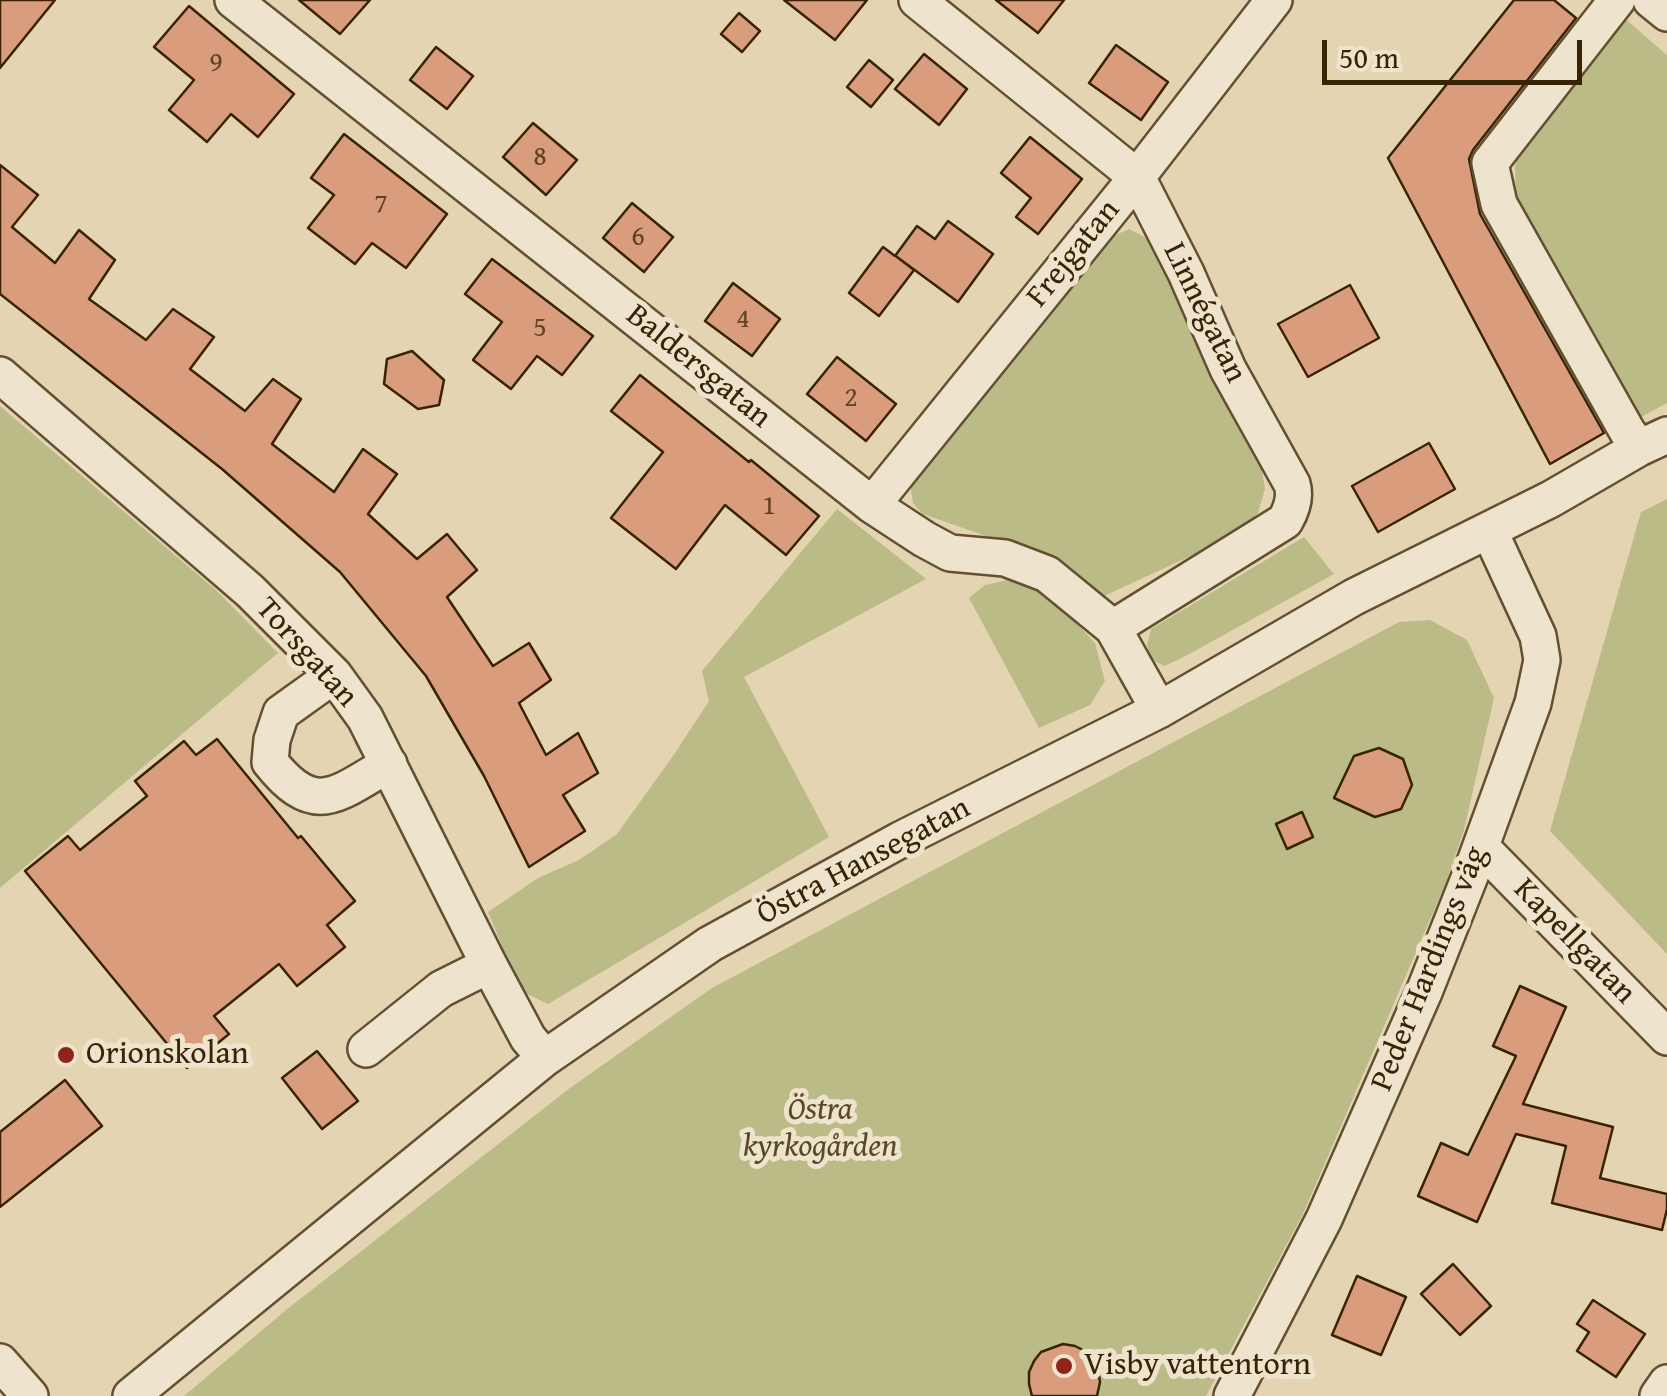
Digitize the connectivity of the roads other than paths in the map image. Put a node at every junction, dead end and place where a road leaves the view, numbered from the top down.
1 (233, 0) edge
2 (916, 0) edge
3 (1274, 0) edge
4 (1617, 0) edge
5 (1650, 0) edge
6 (1667, 13) edge
7 (1137, 176) junction
8 (0, 375) edge
9 (1653, 442) edge
10 (872, 505) junction
11 (1489, 530) junction
12 (1113, 628) junction
13 (334, 676) junction
14 (1159, 710) junction
15 (389, 764) junction
16 (1480, 847) junction
17 (489, 965) junction
18 (1667, 1036) edge
19 (366, 1049) dead end
20 (545, 1058) junction
21 (0, 1362) edge
22 (1667, 1383) edge
23 (30, 1396) edge
24 (131, 1396) edge
25 (1232, 1396) edge
26 (1658, 1396) edge

1 - 10 street, Baldersgatan
2 - 7 street, Linnégatan
3 - 7 street, Frejgatan
4 - 9 street
5 - 6 street
7 - 10 street, Frejgatan
7 - 12 street, Linnégatan
8 - 13 street, Torsgatan
9 - 11 street, Östra Hansegatan
10 - 12 street, Baldersgatan
11 - 14 street, Östra Hansegatan
11 - 16 street, Peder Hardings väg
12 - 14 street, Baldersgatan
13 - 15 street, Torsgatan
13 - 15 street
14 - 20 street, Östra Hansegatan
15 - 17 street, Torsgatan
16 - 18 street, Kapellgatan
16 - 25 street, Peder Hardings väg
17 - 19 street
17 - 20 street, Torsgatan
20 - 24 street, Östra Hansegatan
21 - 23 street
22 - 26 street

